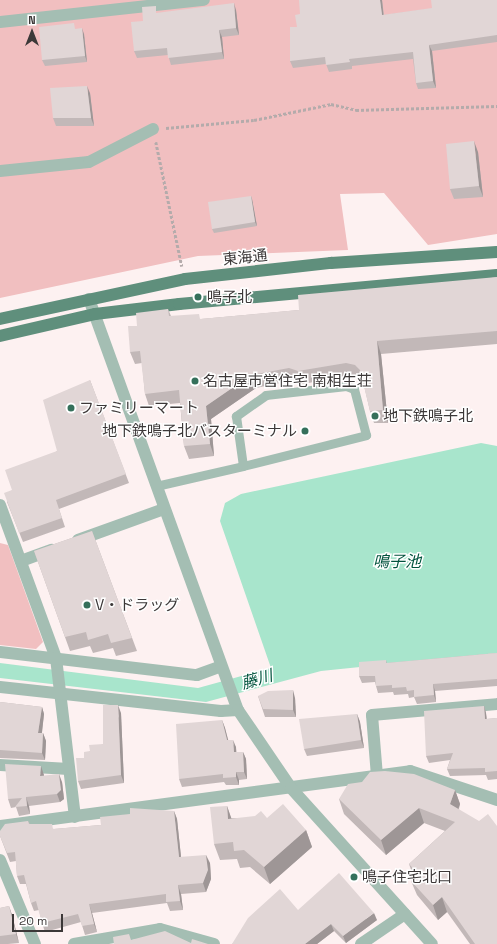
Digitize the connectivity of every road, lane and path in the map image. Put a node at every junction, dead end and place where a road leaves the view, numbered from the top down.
1 (204, 0) edge
2 (0, 22) edge
3 (497, 106) edge
4 (153, 129) junction
5 (0, 171) edge
6 (497, 252) edge
7 (497, 275) edge
8 (185, 279) junction
9 (90, 299) junction
10 (95, 314) junction
11 (0, 319) edge
12 (0, 336) edge
13 (243, 466) junction
14 (156, 486) junction
15 (0, 506) edge
16 (164, 509) junction
17 (5, 536) edge
18 (21, 561) junction
19 (0, 652) edge
20 (56, 661) junction
21 (221, 672) junction
22 (0, 687) edge
23 (60, 690) junction
24 (497, 704) edge
25 (235, 705) junction
26 (0, 765) edge
27 (69, 769) junction
28 (377, 776) junction
29 (291, 788) junction
30 (497, 800) edge
31 (75, 817) junction
32 (0, 826) edge
33 (0, 860) edge
34 (405, 914) junction
35 (35, 944) edge
36 (74, 944) edge
37 (214, 944) edge
38 (361, 944) edge
39 (432, 944) edge

1 - 2 street
3 - 4 path
4 - 5 street
4 - 8 path
6 - 8 main road, 東海通
7 - 10 main road
8 - 9 main road, 東海通
9 - 10 street
9 - 11 main road, 東海通
10 - 12 main road
10 - 14 street
13 - 13 lane
13 - 14 lane
14 - 16 street
15 - 17 street
16 - 18 street
16 - 21 street
17 - 18 street
18 - 20 street
19 - 20 street
20 - 21 street
20 - 23 street
21 - 25 street
22 - 23 street
23 - 25 street
23 - 27 street
24 - 28 street
25 - 29 street
26 - 27 street
27 - 31 street
28 - 29 street
28 - 30 street
29 - 31 street
29 - 34 street
31 - 32 street
33 - 35 street
34 - 38 street
34 - 39 street
36 - 37 street

